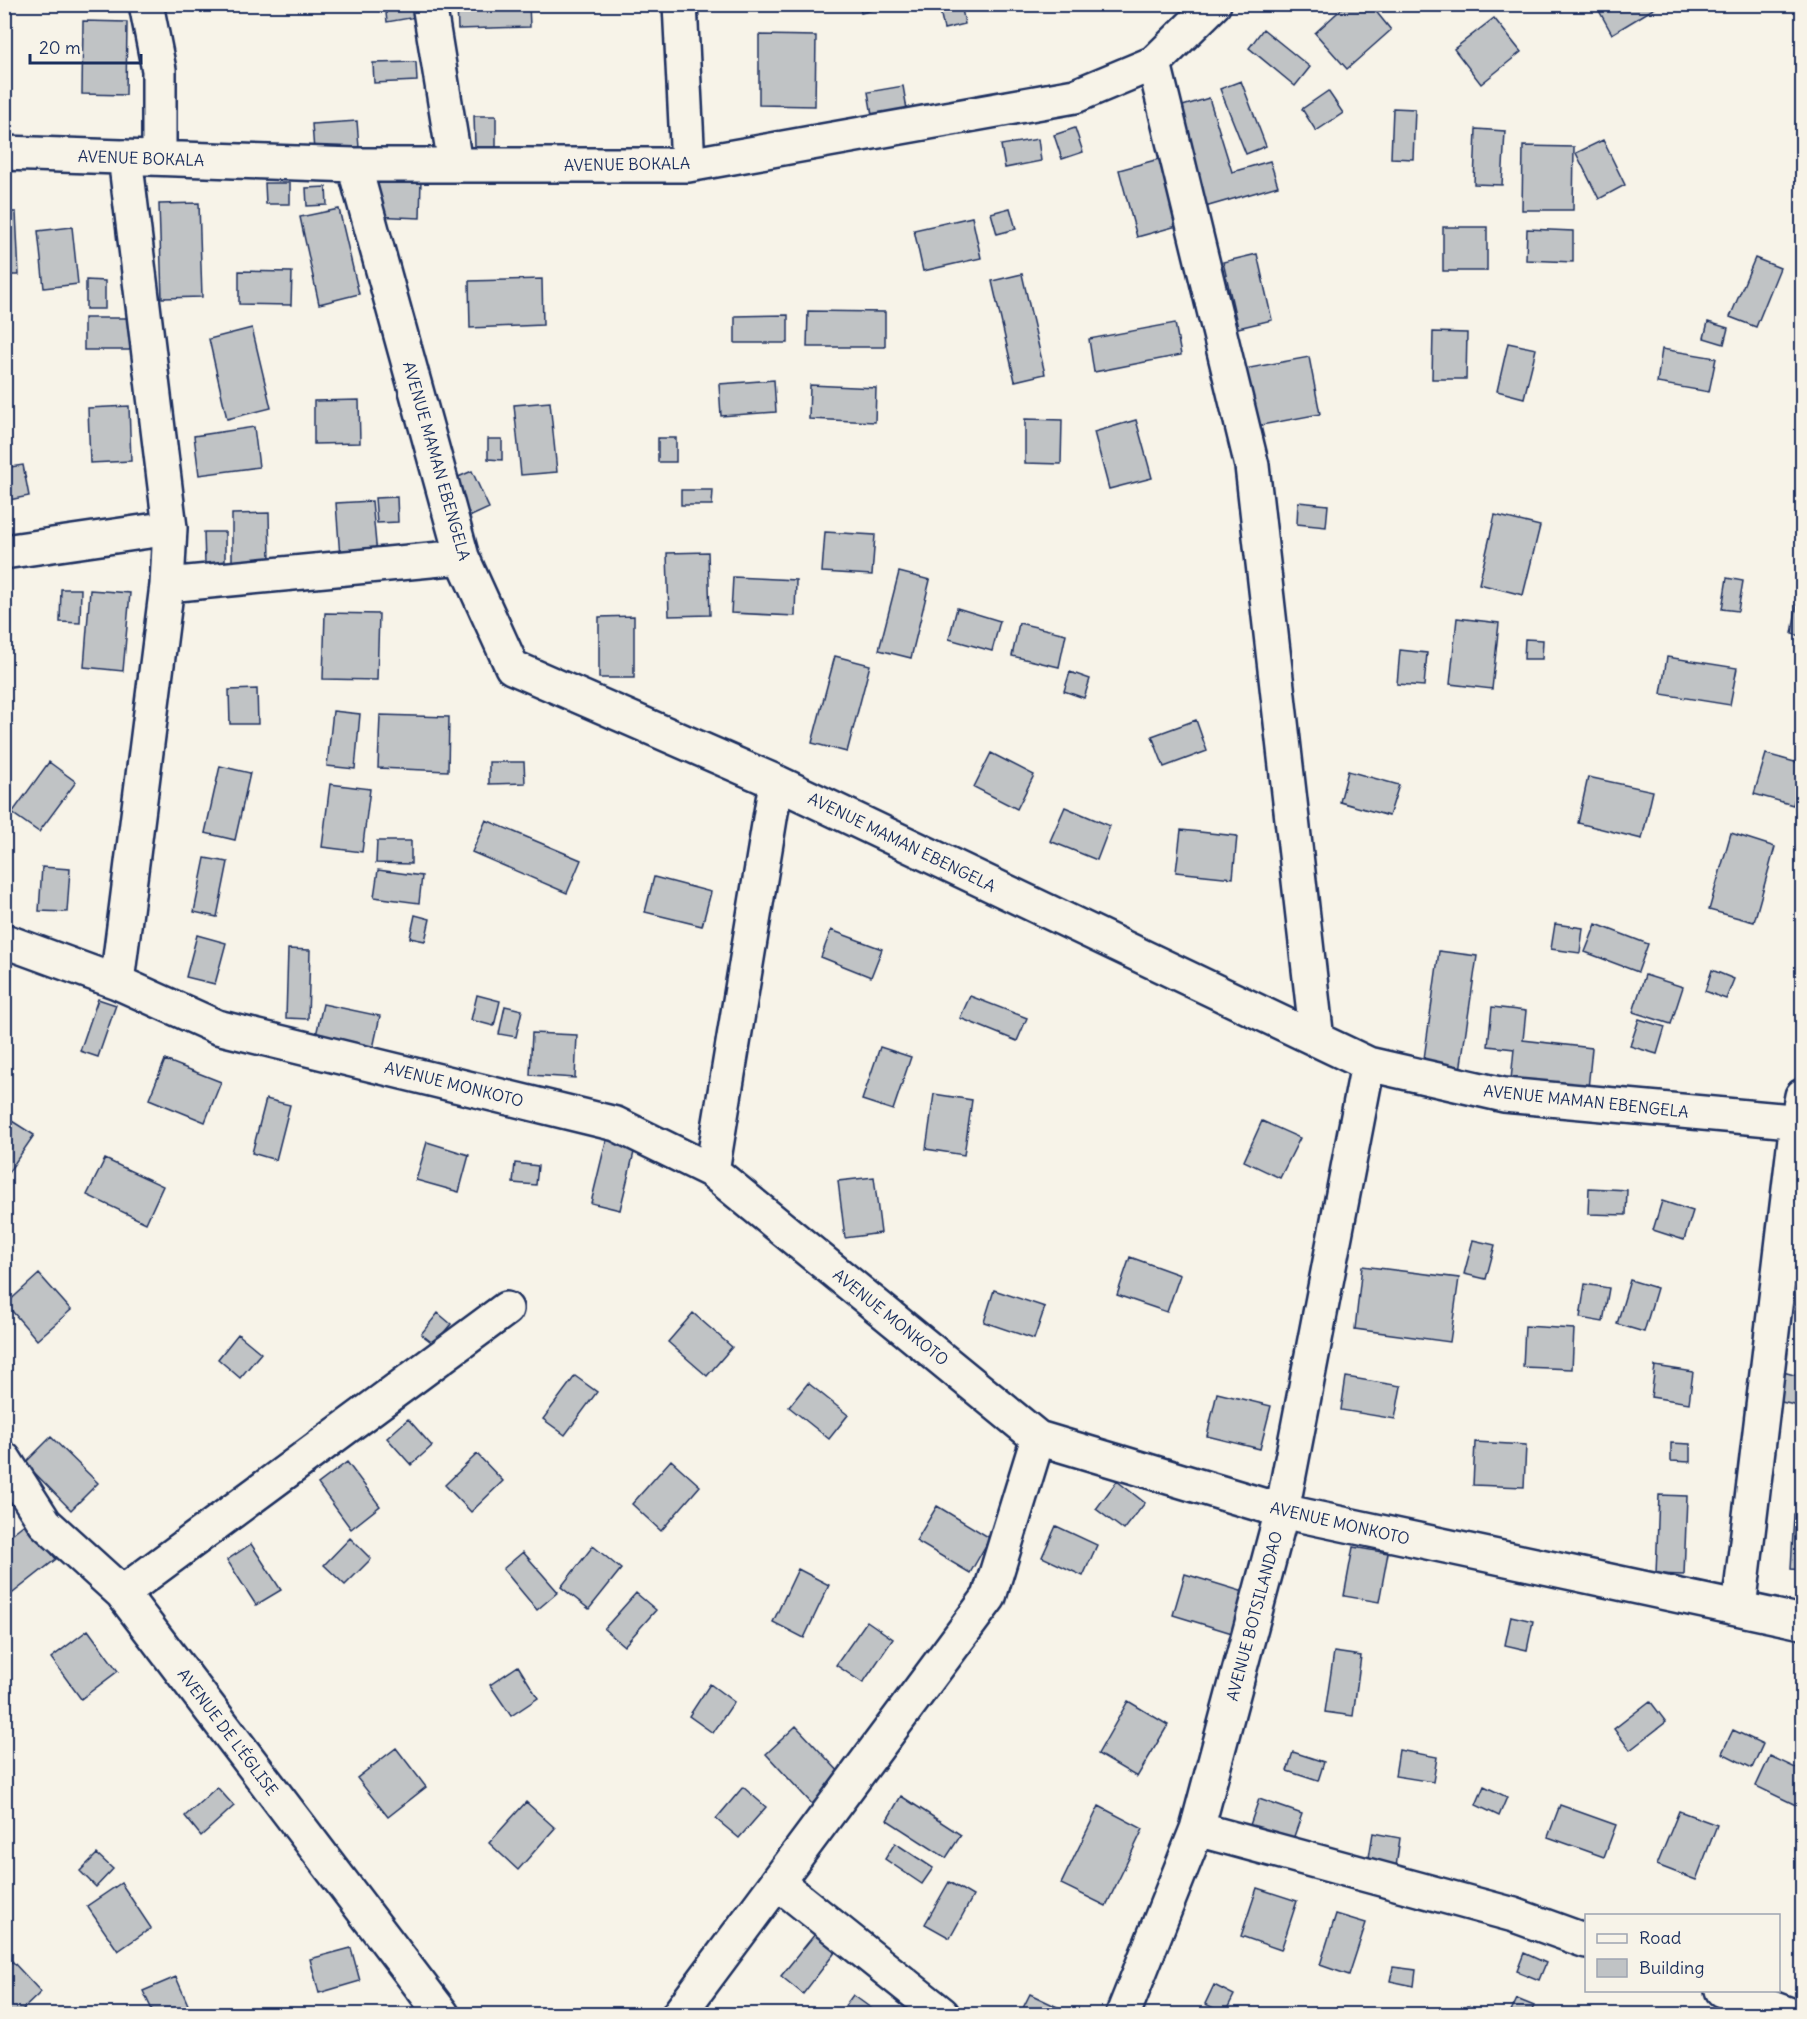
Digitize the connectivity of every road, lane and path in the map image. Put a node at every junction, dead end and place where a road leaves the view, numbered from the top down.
1 (146, 4) edge
2 (429, 4) edge
3 (680, 4) edge
4 (1214, 4) edge
5 (1154, 63) junction
6 (4, 153) edge
7 (125, 157) junction
8 (159, 158) junction
9 (455, 164) junction
10 (354, 165) junction
11 (688, 165) junction
12 (170, 528) junction
13 (4, 552) edge
14 (462, 556) junction
15 (167, 585) junction
16 (776, 782) junction
17 (4, 941) edge
18 (117, 982) junction
19 (1317, 1040) junction
20 (1368, 1064) junction
21 (1801, 1114) edge
22 (712, 1171) junction
23 (506, 1309) dead end
24 (1038, 1438) junction
25 (4, 1459) edge
26 (1282, 1511) junction
27 (122, 1593) junction
28 (1739, 1608) junction
29 (1803, 1622) edge
30 (1197, 1829) junction
31 (777, 1882) junction
32 (1585, 1940) edge
33 (1728, 1992) edge
34 (442, 2014) edge
35 (679, 2014) edge
36 (942, 2014) edge
37 (1123, 2014) edge
38 (1788, 2014) edge

1 - 8 street
2 - 9 street
3 - 11 street
4 - 5 street, AVENUE BOKALA
5 - 11 street, AVENUE BOKALA
5 - 19 street
6 - 7 street, AVENUE BOKALA
7 - 8 street, AVENUE BOKALA
7 - 12 street
8 - 10 street, AVENUE BOKALA
9 - 10 street, AVENUE BOKALA
9 - 11 street, AVENUE BOKALA
10 - 14 street, AVENUE MAMAN EBENGELA
12 - 13 street
12 - 15 street
14 - 15 street
14 - 16 street, AVENUE MAMAN EBENGELA
15 - 18 street
16 - 19 street, AVENUE MAMAN EBENGELA
16 - 22 street
17 - 18 street, AVENUE MONKOTO
18 - 22 street, AVENUE MONKOTO
19 - 20 street, AVENUE MAMAN EBENGELA
20 - 21 street, AVENUE MAMAN EBENGELA
20 - 26 street, AVENUE BOTSILANDAO
21 - 28 street
22 - 24 street, AVENUE MONKOTO
23 - 27 street
24 - 26 street, AVENUE MONKOTO
24 - 31 street
25 - 27 street, AVENUE DE L'ÉGLISE
26 - 28 street, AVENUE MONKOTO
26 - 30 street, AVENUE BOTSILANDAO
27 - 34 street, AVENUE DE L'ÉGLISE
28 - 29 street, AVENUE MONKOTO
30 - 32 street
30 - 37 street, AVENUE BOTSILANDAO
31 - 35 street
31 - 36 street
33 - 38 street

